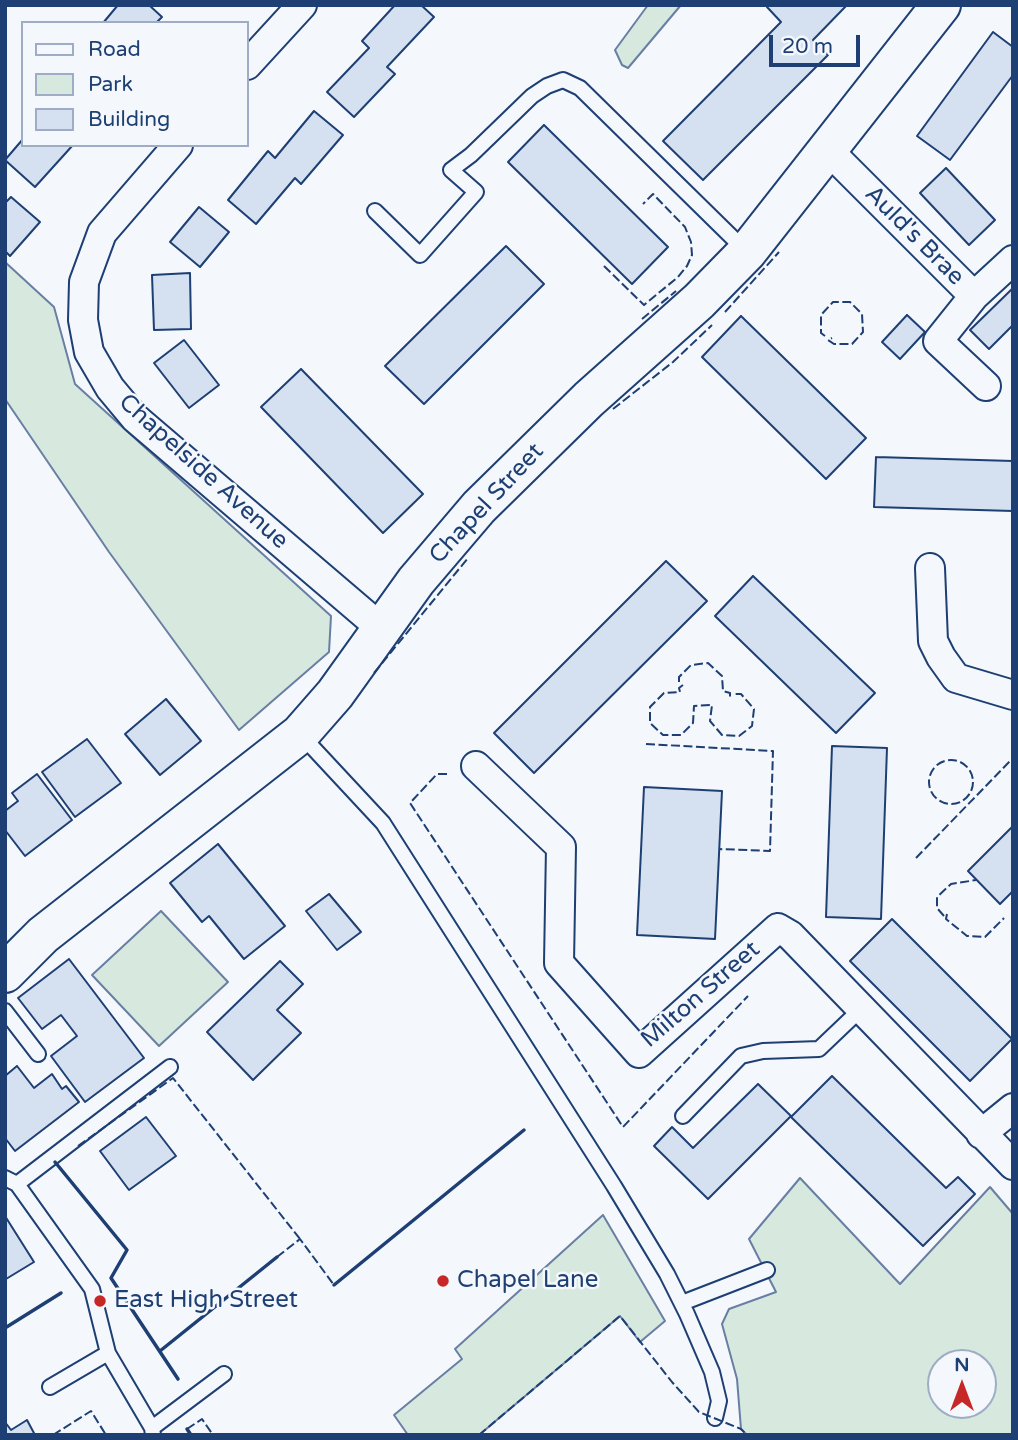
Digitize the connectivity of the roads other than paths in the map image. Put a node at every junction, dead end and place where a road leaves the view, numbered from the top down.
1 (302, 5) edge
2 (941, 5) edge
3 (248, 64) edge
4 (176, 147) edge
5 (827, 149) junction
6 (375, 211) dead end
7 (747, 252) junction
8 (1013, 260) edge
9 (974, 296) junction
10 (986, 386) dead end
11 (930, 568) dead end
12 (382, 629) junction
13 (1013, 695) edge
14 (300, 734) junction
15 (476, 766) dead end
16 (5, 973) edge
17 (862, 1008) junction
18 (5, 1011) edge
19 (38, 1054) dead end
20 (170, 1067) dead end
21 (1013, 1108) edge
22 (683, 1116) dead end
23 (981, 1134) junction
24 (1013, 1165) edge
25 (11, 1181) edge
26 (767, 1270) dead end
27 (682, 1303) junction
28 (108, 1353) junction
29 (225, 1374) dead end
30 (50, 1387) dead end
31 (715, 1418) dead end
32 (152, 1431) edge

1 - 3 street
2 - 5 main road, Chapel Street
4 - 12 street, Chapelside Avenue
5 - 7 main road, Chapel Street
5 - 9 street, Auld's Brae
6 - 7 lane
7 - 12 main road, Chapel Street
8 - 9 street
9 - 10 street, Auld's Brae
11 - 13 street
12 - 14 main road, Chapel Street
14 - 16 main road, Chapel Street
14 - 27 lane
15 - 17 street, Milton Street
17 - 22 lane
17 - 23 street, Milton Street
18 - 19 lane
20 - 25 lane
21 - 23 street
23 - 24 street, Milton Street
25 - 28 lane
26 - 27 lane
27 - 31 lane
28 - 30 lane
28 - 32 lane
29 - 32 lane

